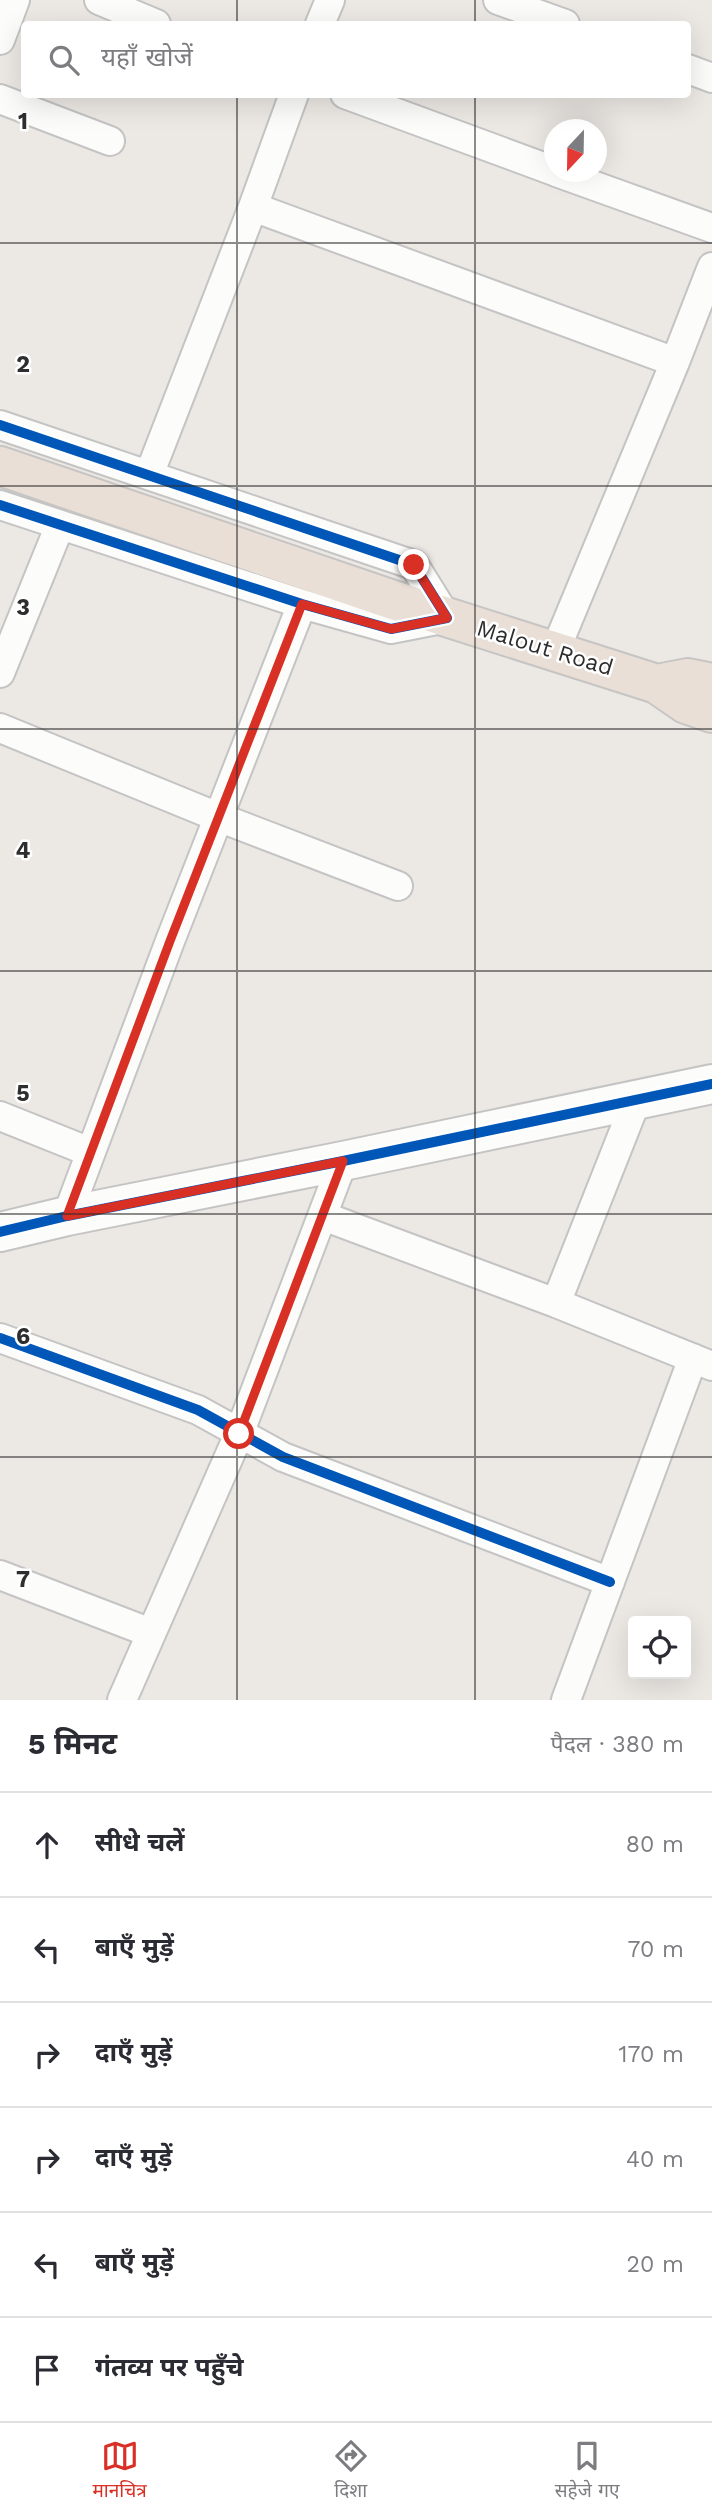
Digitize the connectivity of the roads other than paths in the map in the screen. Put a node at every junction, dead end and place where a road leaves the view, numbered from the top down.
1 (15, 0) edge
2 (99, 0) edge
3 (330, 0) edge
4 (498, 0) edge
5 (149, 21) edge
6 (321, 21) edge
7 (557, 21) edge
8 (0, 40) edge
9 (691, 70) edge
10 (712, 78) edge
11 (293, 98) edge
12 (356, 98) edge
13 (0, 99) edge
14 (110, 141) dead end
15 (544, 167) edge
16 (585, 182) edge
17 (253, 207) junction
18 (712, 228) edge
19 (712, 267) edge
20 (675, 362) junction
21 (0, 425) edge
22 (0, 466) edge
23 (149, 475) junction
24 (0, 505) edge
25 (60, 526) junction
26 (302, 604) junction
27 (447, 618) junction
28 (555, 651) junction
29 (0, 673) edge
30 (712, 683) edge
31 (657, 684) junction
32 (712, 713) edge
33 (0, 727) edge
34 (218, 817) junction
35 (398, 886) dead end
36 (712, 1084) edge
37 (636, 1101) junction
38 (0, 1116) edge
39 (90, 1152) junction
40 (343, 1161) junction
41 (67, 1216) junction
42 (323, 1216) junction
43 (0, 1232) edge
44 (556, 1303) junction
45 (0, 1338) edge
46 (703, 1362) edge
47 (239, 1434) junction
48 (0, 1575) edge
49 (610, 1582) junction
50 (151, 1633) junction
51 (122, 1700) edge
52 (566, 1700) edge

1 - 8 street
2 - 5 street
3 - 6 street
4 - 7 street
9 - 10 street
11 - 17 street
12 - 15 street
13 - 14 street
16 - 18 street
17 - 20 street
17 - 23 street
19 - 20 street
20 - 28 street
21 - 23 street
22 - 27 highway, Malout Road
23 - 27 street
24 - 25 street
25 - 26 street
25 - 29 street
26 - 27 street
26 - 34 street
27 - 28 highway, Malout Road
28 - 31 highway, Malout Road
30 - 31 highway, Malout Road
31 - 32 highway, Malout Road
33 - 34 street
34 - 35 street
34 - 39 street
36 - 37 street
37 - 40 street
37 - 44 street
38 - 39 street
39 - 41 street
40 - 41 street
40 - 42 street
41 - 43 street
42 - 44 street
42 - 47 street
44 - 46 street
45 - 47 street
46 - 49 street
47 - 49 street
47 - 50 street
48 - 50 street
49 - 52 street
50 - 51 street

